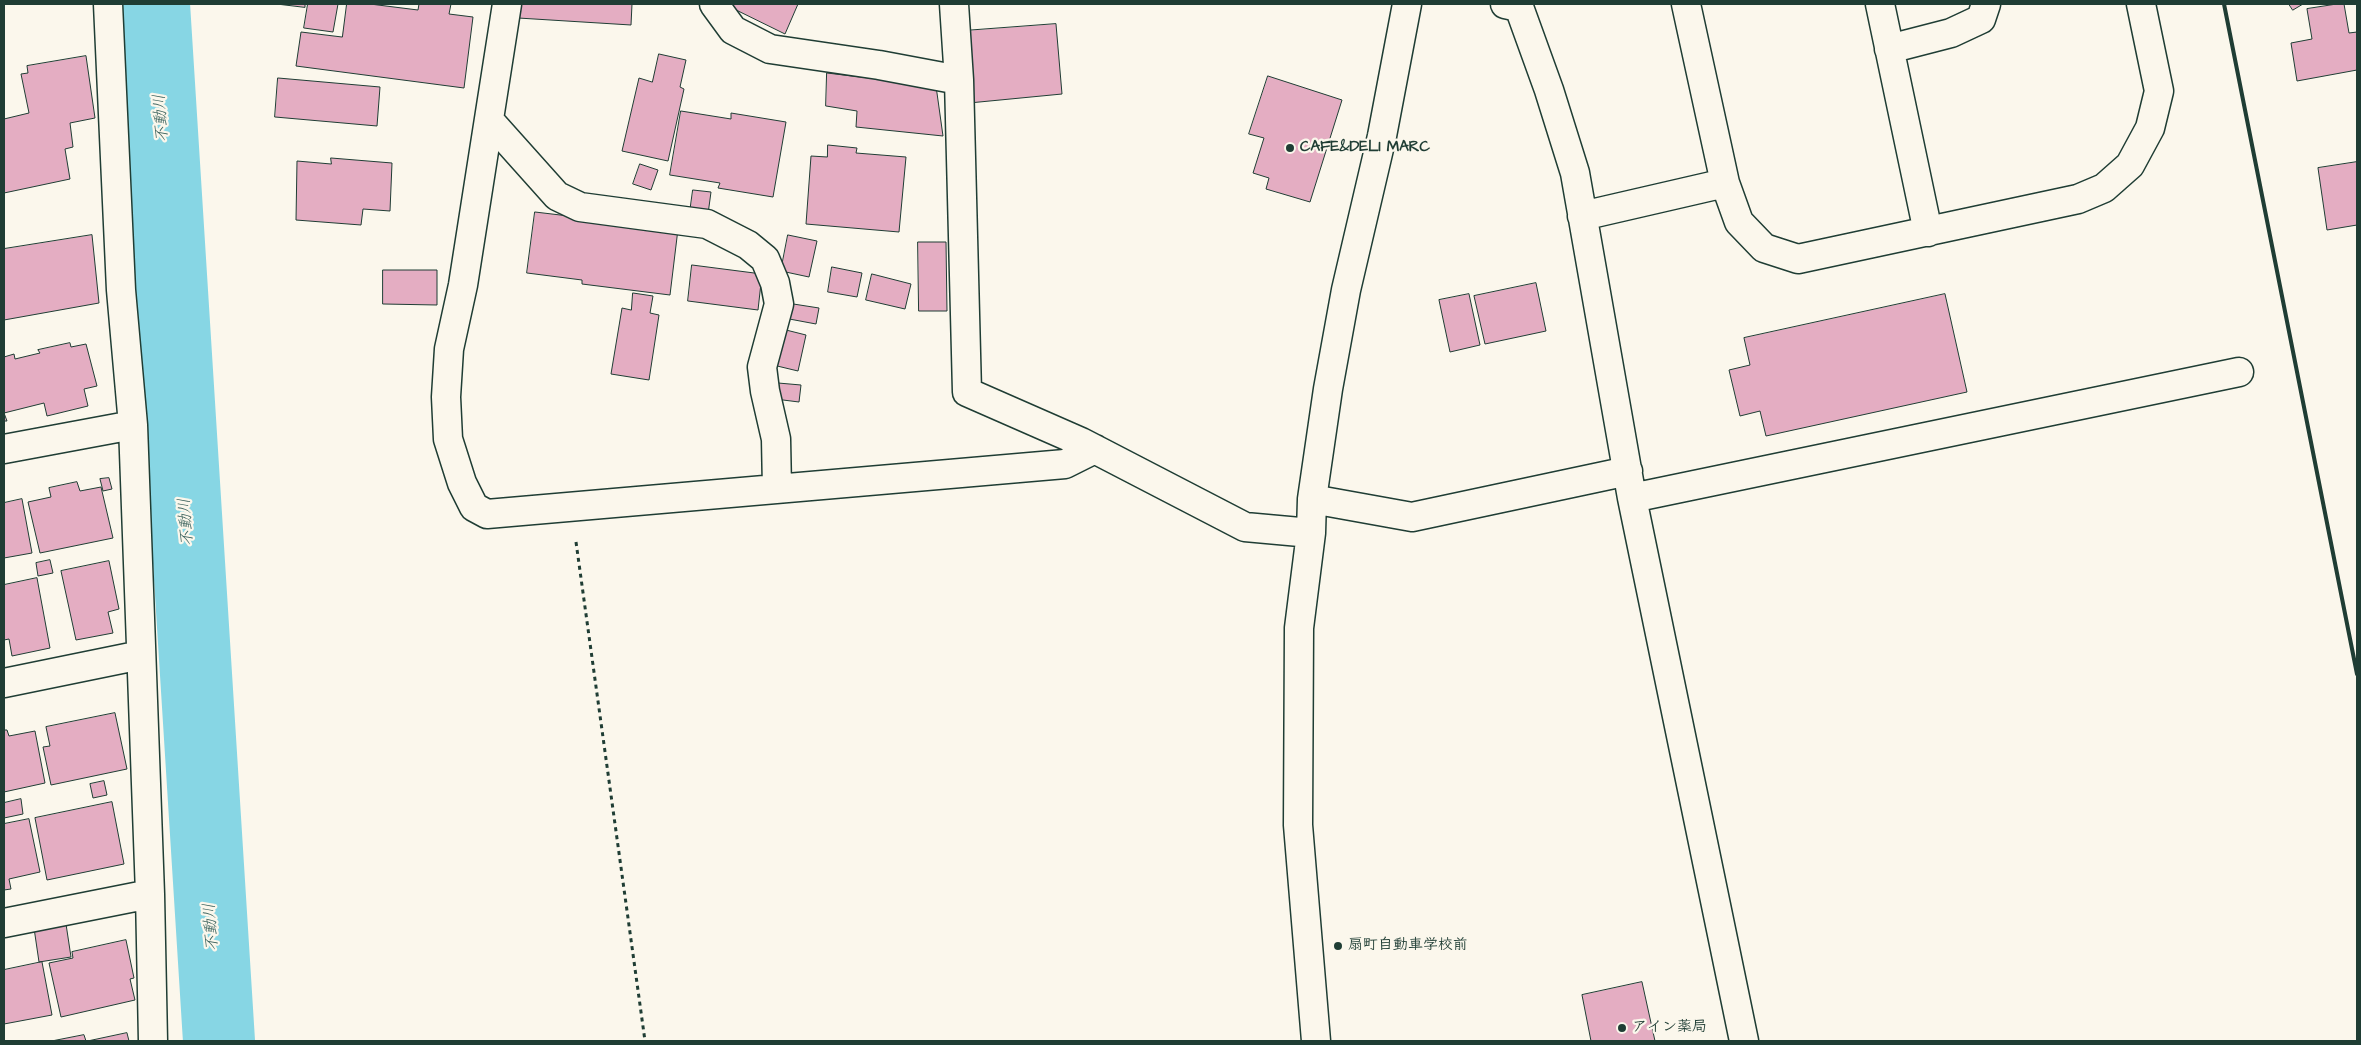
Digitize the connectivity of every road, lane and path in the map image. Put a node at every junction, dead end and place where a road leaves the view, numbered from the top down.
1 (108, 4) edge
2 (507, 4) edge
3 (714, 4) edge
4 (954, 4) edge
5 (1407, 4) edge
6 (1686, 4) edge
7 (1880, 4) edge
8 (1986, 4) edge
9 (2141, 4) edge
10 (1514, 5) edge
11 (1889, 49) junction
12 (959, 80) junction
13 (489, 120) junction
14 (1725, 183) junction
15 (1582, 216) junction
16 (1928, 232) junction
17 (2240, 372) dead end
18 (133, 425) junction
19 (4, 449) edge
20 (1095, 449) junction
21 (1628, 471) junction
22 (778, 489) junction
23 (1632, 498) junction
24 (1312, 500) junction
25 (572, 507) junction
26 (1311, 532) junction
27 (141, 655) junction
28 (4, 683) edge
29 (150, 894) junction
30 (4, 923) edge
31 (153, 1041) edge
32 (645, 1041) edge
33 (1316, 1041) edge
34 (1744, 1041) edge

1 - 18 street
2 - 13 street
3 - 12 street
4 - 12 street
5 - 24 street
6 - 14 street
7 - 11 street
8 - 11 street
9 - 16 street
10 - 15 street
11 - 16 street
12 - 20 street
13 - 22 street
13 - 25 street
14 - 15 street
14 - 16 street
15 - 21 street
17 - 23 street
18 - 19 street
18 - 27 street
20 - 22 street
20 - 26 street
21 - 23 street
21 - 24 street
22 - 25 street
23 - 34 street
24 - 26 street
25 - 32 path
26 - 33 street
27 - 28 street
27 - 29 street
29 - 30 street
29 - 31 street

